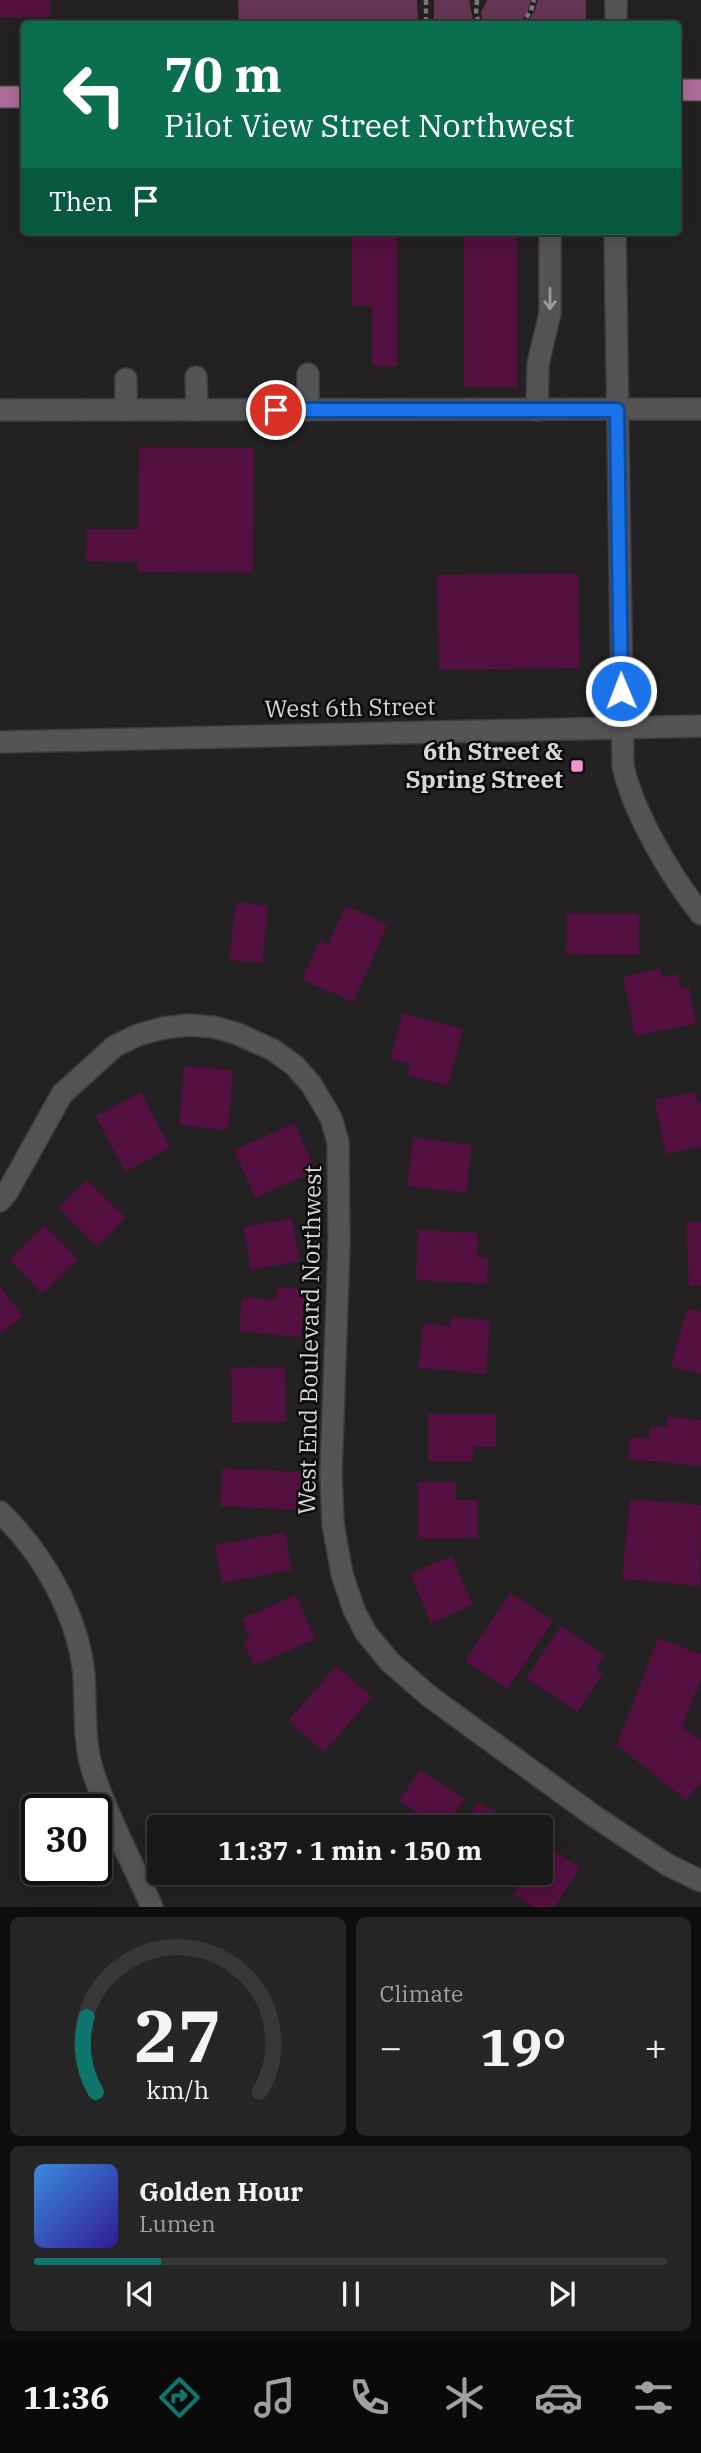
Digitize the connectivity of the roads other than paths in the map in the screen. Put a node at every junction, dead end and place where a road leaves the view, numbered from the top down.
1 (616, 0) edge
2 (616, 21) edge
3 (681, 90) edge
4 (701, 90) edge
5 (0, 97) edge
6 (21, 97) edge
7 (550, 235) edge
8 (615, 235) edge
9 (308, 374) dead end
10 (195, 377) dead end
11 (126, 379) dead end
12 (701, 409) edge
13 (0, 410) edge
14 (126, 410) junction
15 (197, 410) junction
16 (308, 410) junction
17 (537, 410) junction
18 (617, 410) junction
19 (701, 726) edge
20 (622, 729) junction
21 (0, 742) edge
22 (701, 914) edge
23 (3, 1191) edge
24 (0, 1513) edge
25 (701, 1881) edge
26 (152, 1907) edge

1 - 2 street
3 - 4 main road
5 - 6 main road
7 -> 17 street
8 - 18 street
9 - 16 street
10 - 15 street
11 - 14 street
12 - 18 street
13 - 14 street
14 - 15 street
15 - 16 street
16 - 17 street
17 - 18 street
18 - 20 street
19 - 20 street, West 6th Street
20 - 21 street, West 6th Street
20 - 22 street
23 - 25 street, West End Boulevard Northwest
24 - 26 street

